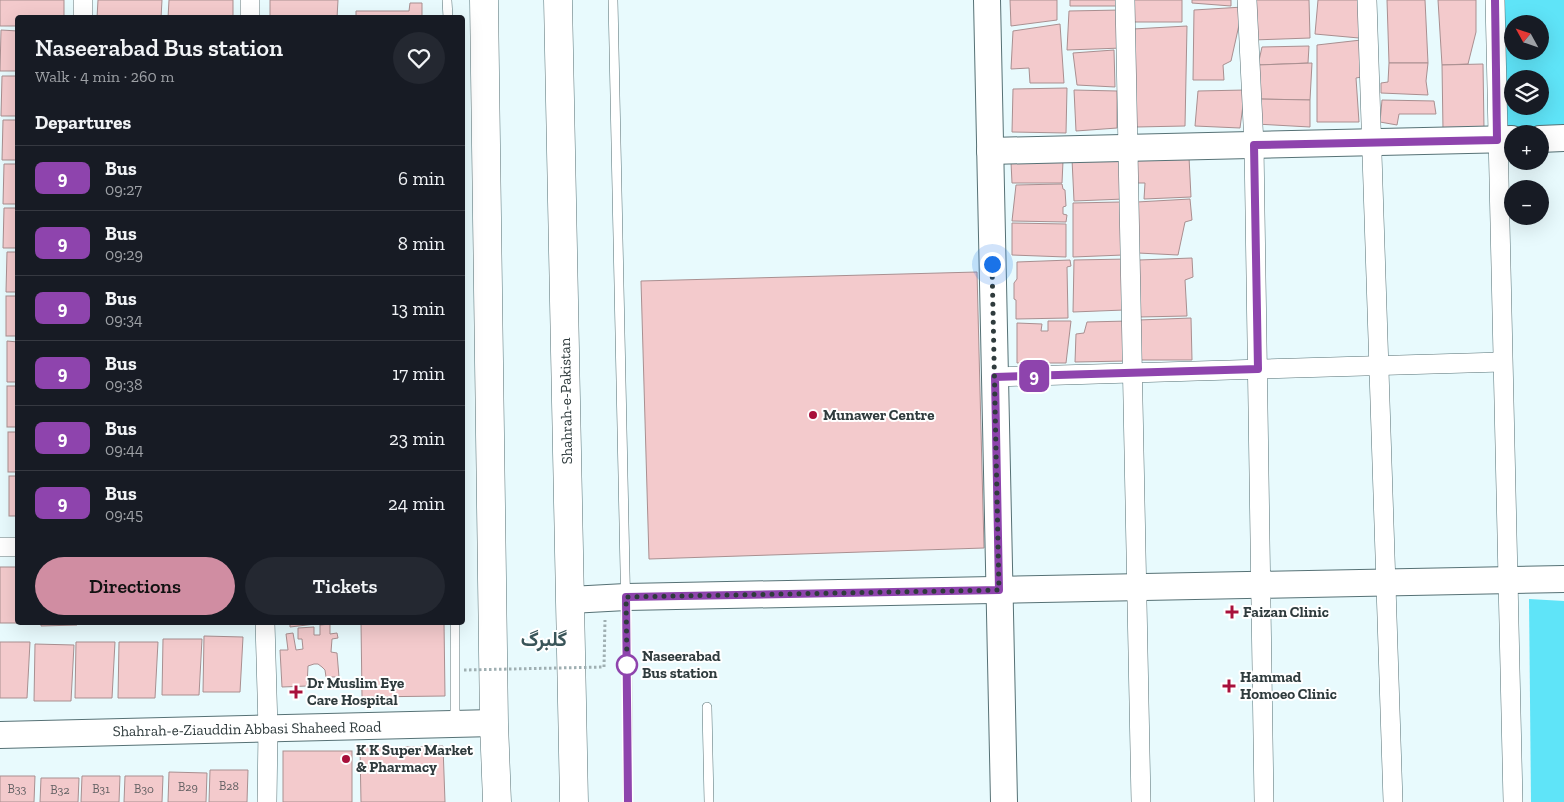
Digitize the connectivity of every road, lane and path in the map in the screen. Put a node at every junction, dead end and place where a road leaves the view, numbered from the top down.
1 (83, 0) edge
2 (250, 0) edge
3 (447, 0) edge
4 (484, 0) edge
5 (558, 0) edge
6 (614, 0) edge
7 (987, 0) edge
8 (1125, 0) edge
9 (1247, 0) edge
10 (1367, 0) edge
11 (1495, 0) edge
12 (83, 15) edge
13 (250, 15) edge
14 (448, 15) edge
15 (1504, 125) edge
16 (1564, 138) edge
17 (1504, 139) edge
18 (1549, 139) edge
19 (1371, 143) junction
20 (1254, 145) junction
21 (1127, 148) junction
22 (990, 151) junction
23 (1505, 170) edge
24 (1502, 362) junction
25 (1379, 366) junction
26 (1258, 369) junction
27 (1132, 373) junction
28 (995, 377) junction
29 (0, 547) edge
30 (15, 547) edge
31 (1564, 578) edge
32 (1508, 580) junction
33 (1386, 582) junction
34 (1261, 585) junction
35 (1137, 588) junction
36 (999, 590) junction
37 (626, 597) junction
38 (570, 600) junction
39 (606, 614) dead end
40 (265, 625) edge
41 (455, 625) edge
42 (464, 670) dead end
43 (707, 707) dead end
44 (494, 723) junction
45 (455, 724) junction
46 (268, 729) junction
47 (0, 735) edge
48 (268, 802) edge
49 (497, 802) edge
50 (574, 802) edge
51 (628, 802) edge
52 (709, 802) edge
53 (1004, 802) edge
54 (1141, 802) edge
55 (1264, 802) edge
56 (1393, 802) edge
57 (1513, 802) edge

1 - 12 street
2 - 13 street
3 - 14 lane
4 - 44 highway
5 - 38 highway, Shahrah-e-Pakistan
6 - 37 lane
7 - 22 street
8 - 21 street
9 - 20 street
10 - 19 street
11 - 15 street
16 - 18 street
17 - 19 street
19 - 20 street
19 - 25 street
20 - 21 street
20 - 26 street
21 - 22 street
21 - 27 street
22 - 28 street
23 - 24 street
24 - 25 street
24 - 32 street
25 - 26 street
25 - 33 street
26 - 27 street
26 - 34 street
27 - 28 street
27 - 35 street
28 - 36 street
29 - 30 street
31 - 32 street
32 - 33 street
32 - 57 street
33 - 34 street
33 - 56 street
34 - 35 street
34 - 55 street
35 - 36 street
35 - 54 street
36 - 37 street
36 - 53 street
37 - 38 street
37 - 51 lane
38 - 50 highway, Shahrah-e-Pakistan
39 - 42 path, bridge
40 - 46 street
41 - 45 lane
43 - 52 lane
44 - 45 street, Shahrah-e-Ziauddin Abbasi Shaheed Road
44 - 49 highway
45 - 46 street, Shahrah-e-Ziauddin Abbasi Shaheed Road
46 - 47 street, Shahrah-e-Ziauddin Abbasi Shaheed Road
46 - 48 street

